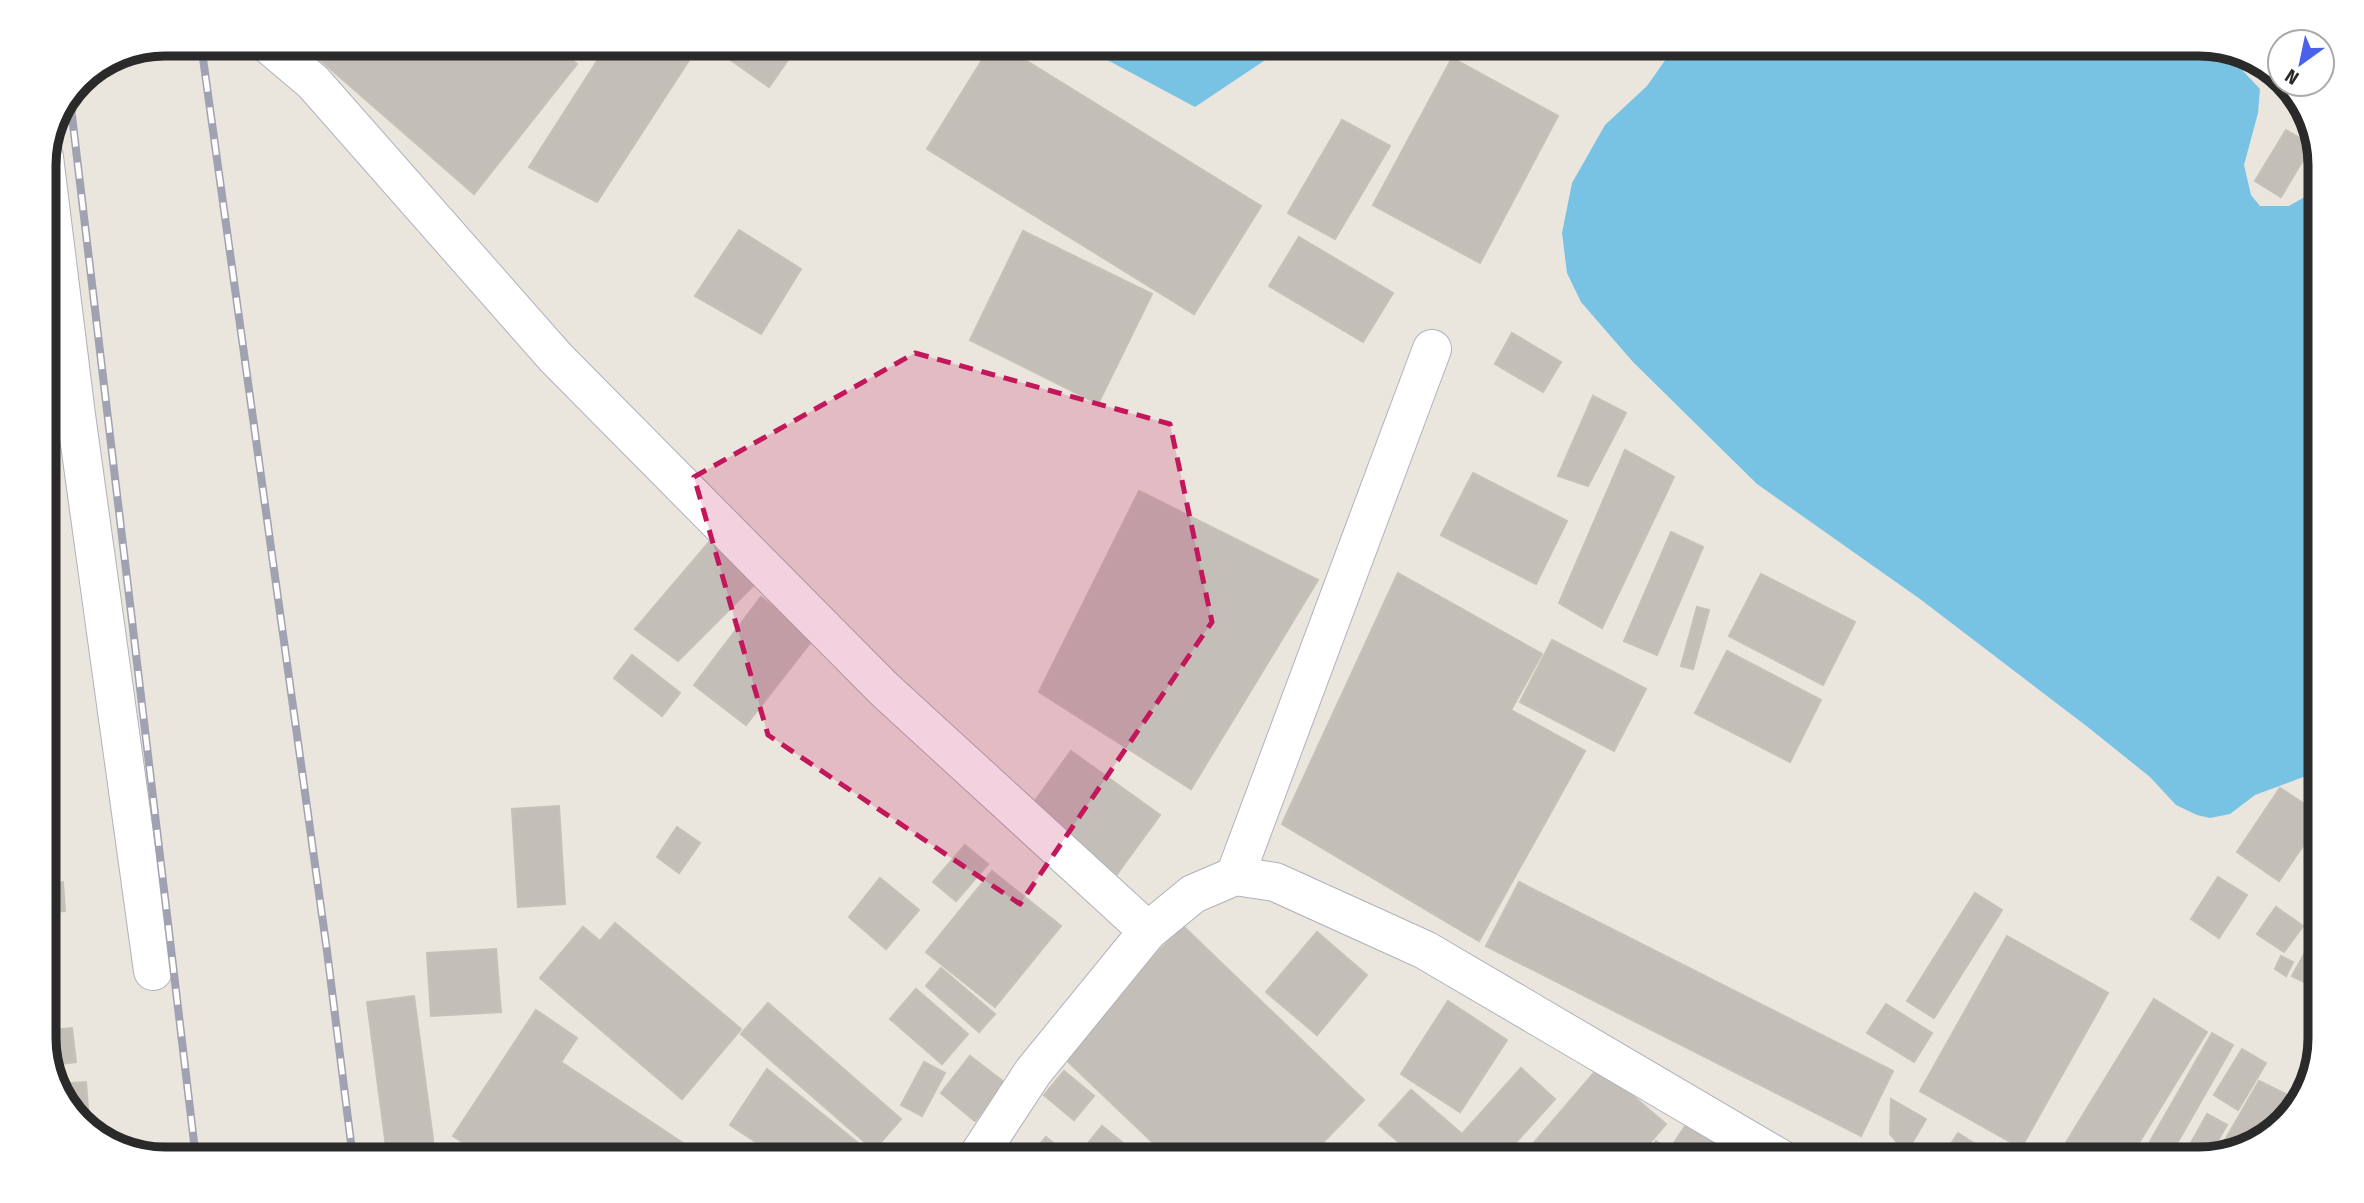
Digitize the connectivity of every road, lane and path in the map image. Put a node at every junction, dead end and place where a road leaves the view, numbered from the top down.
1 (282, 56) edge
2 (56, 253) edge
3 (1433, 349) dead end
4 (1234, 876) junction
5 (1149, 931) junction
6 (153, 971) dead end
7 (984, 1147) edge
8 (1761, 1147) edge

1 - 5 street
2 - 6 street
3 - 4 street
4 - 5 street
4 - 8 street
5 - 7 street

